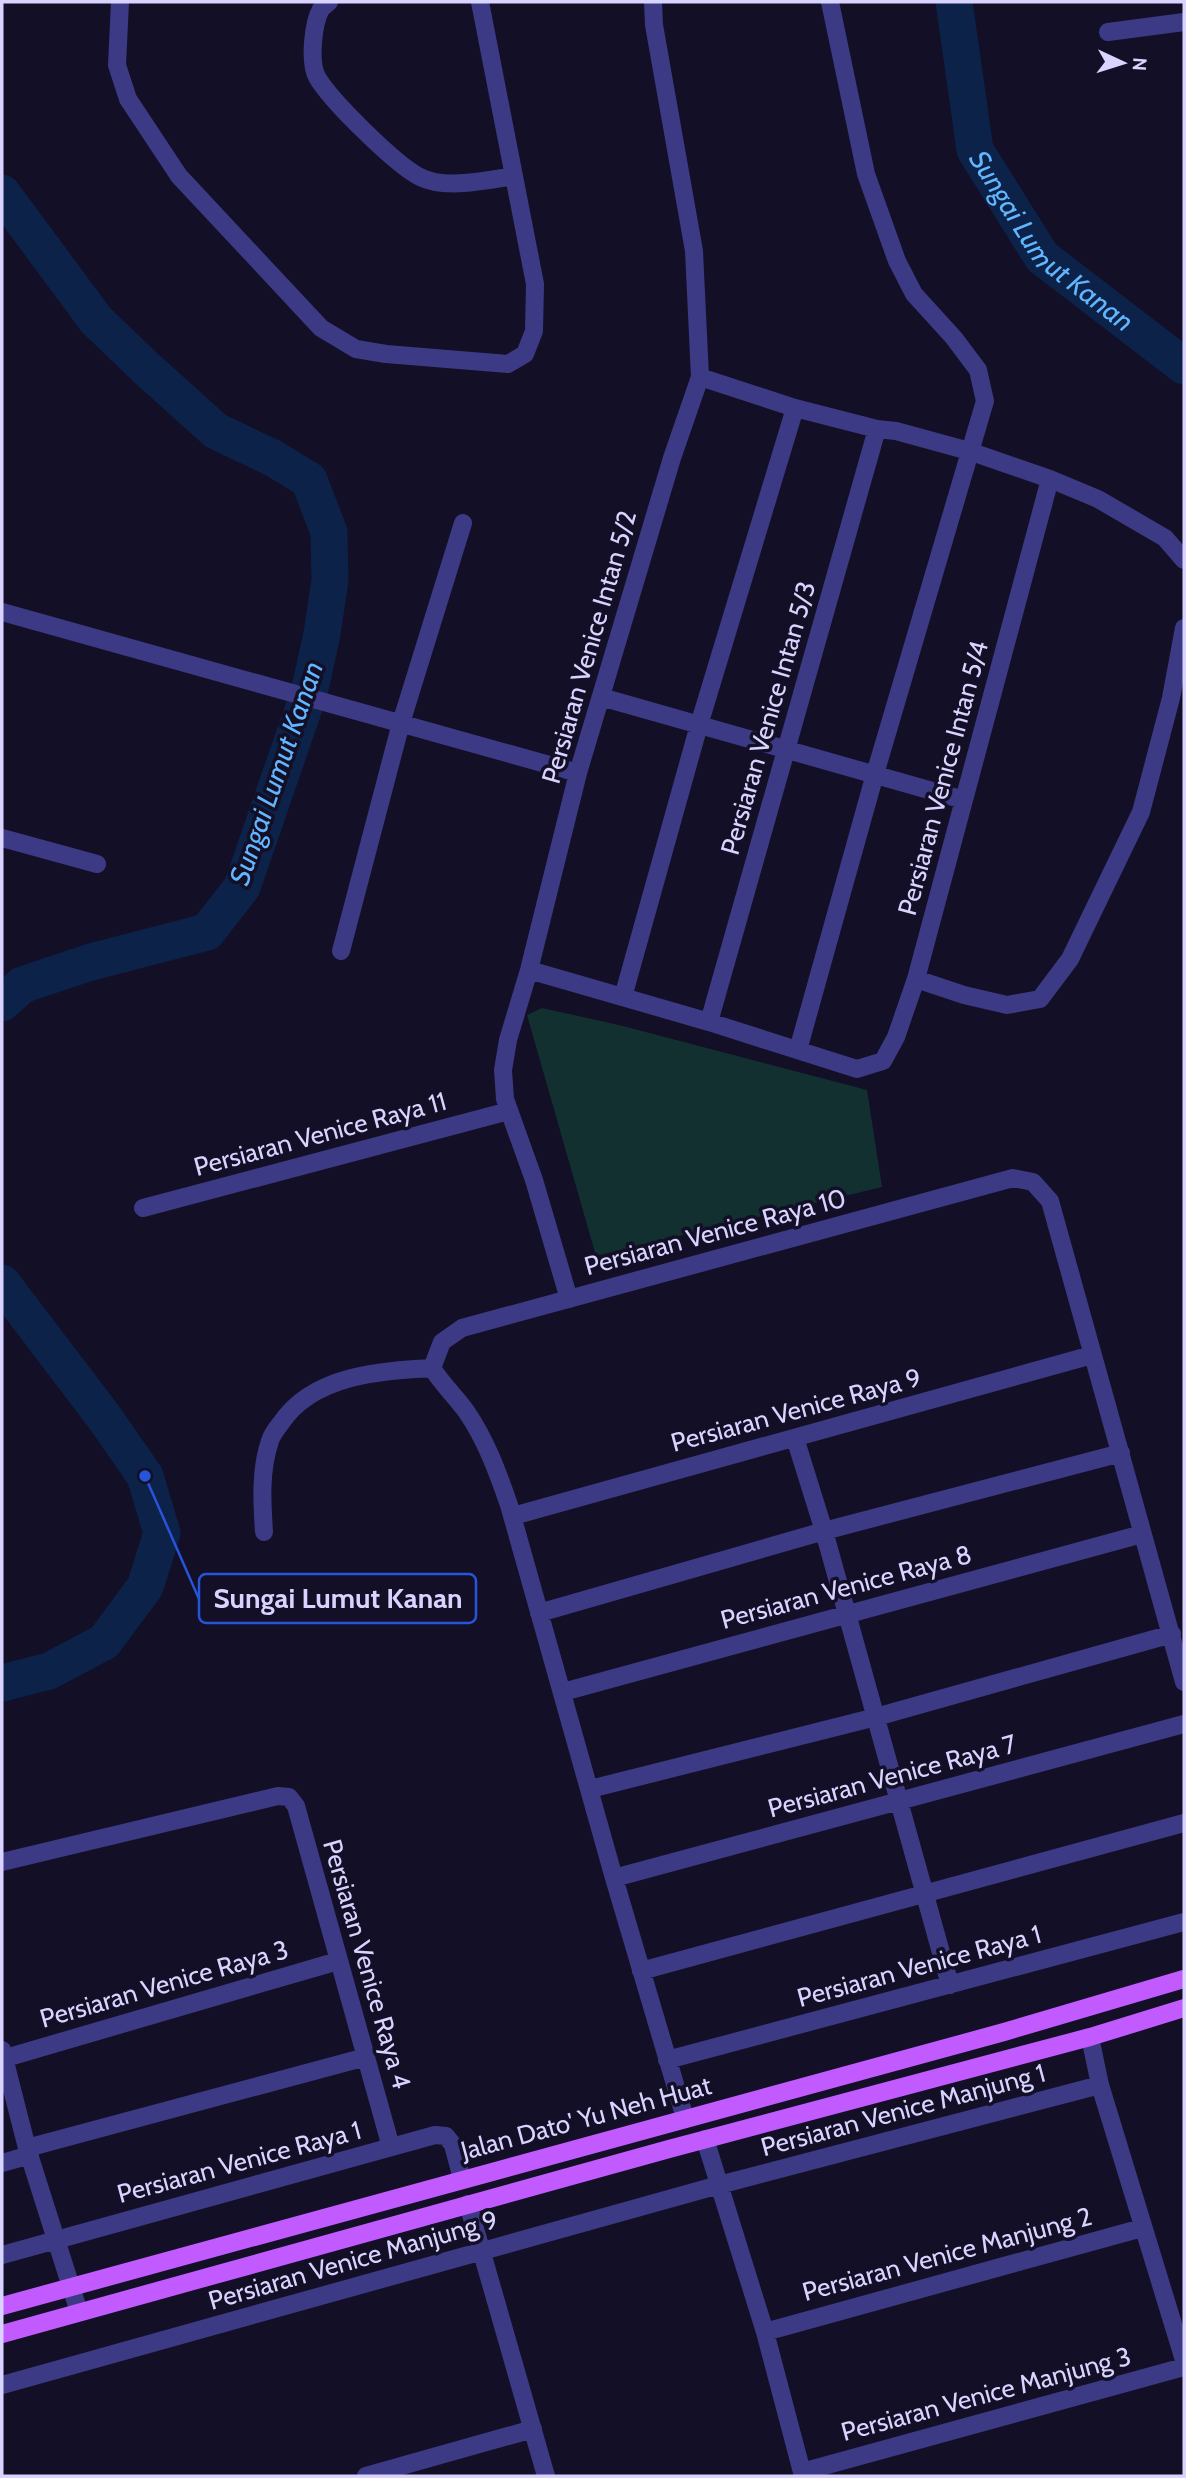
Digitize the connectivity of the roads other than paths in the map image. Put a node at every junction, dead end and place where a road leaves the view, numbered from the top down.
1 (120, 2) edge
2 (329, 2) edge
3 (480, 2) edge
4 (653, 2) edge
5 (831, 2) edge
6 (1184, 22) edge
7 (1108, 32) dead end
8 (514, 176) junction
9 (700, 377) junction
10 (795, 408) junction
11 (877, 429) junction
12 (969, 451) junction
13 (1050, 479) junction
14 (463, 523) dead end
15 (1184, 560) edge
16 (2, 612) edge
17 (1184, 628) edge
18 (601, 697) junction
19 (401, 723) junction
20 (699, 725) junction
21 (786, 749) junction
22 (579, 772) junction
23 (875, 774) junction
24 (964, 800) junction
25 (2, 838) edge
26 (97, 864) dead end
27 (341, 951) dead end
28 (529, 970) junction
29 (916, 979) junction
30 (623, 997) junction
31 (709, 1021) junction
32 (798, 1050) junction
33 (509, 1111) junction
34 (143, 1208) dead end
35 (569, 1299) junction
36 (1092, 1355) junction
37 (432, 1368) junction
38 (795, 1437) junction
39 (1121, 1452) junction
40 (513, 1516) junction
41 (824, 1531) junction
42 (264, 1532) dead end
43 (1142, 1534) junction
44 (538, 1613) junction
45 (846, 1615) junction
46 (1171, 1634) junction
47 (1184, 1682) edge
48 (563, 1692) junction
49 (876, 1717) junction
50 (1184, 1724) edge
51 (590, 1789) junction
52 (898, 1801) junction
53 (1184, 1823) edge
54 (2, 1861) edge
55 (614, 1878) junction
56 (924, 1895) junction
57 (1184, 1922) edge
58 (338, 1961) junction
59 (641, 1971) junction
60 (1184, 1979) edge
61 (950, 1985) junction
62 (1184, 2008) edge
63 (1090, 2036) junction
64 (3, 2056) edge
65 (366, 2057) junction
66 (667, 2060) junction
67 (876, 2066) junction
68 (1100, 2085) junction
69 (883, 2091) junction
70 (685, 2118) junction
71 (705, 2139) junction
72 (391, 2147) junction
73 (28, 2151) junction
74 (529, 2162) junction
75 (2, 2163) edge
76 (462, 2179) junction
77 (719, 2185) junction
78 (403, 2195) junction
79 (468, 2204) junction
80 (1142, 2228) junction
81 (56, 2239) junction
82 (482, 2251) junction
83 (2, 2255) edge
84 (72, 2286) junction
85 (2, 2306) edge
86 (79, 2312) junction
87 (765, 2332) junction
88 (2, 2334) edge
89 (1184, 2361) edge
90 (1184, 2367) edge
91 (2, 2385) edge
92 (533, 2430) junction
93 (803, 2474) edge
94 (366, 2476) edge
95 (546, 2476) edge

1 - 8 street
2 - 8 street
3 - 8 street
4 - 9 street, Persiaran Venice Intan 5/2
5 - 12 street
6 - 7 street
9 - 10 street
9 - 18 street, Persiaran Venice Intan 5/2
10 - 11 street
10 - 20 street
11 - 12 street
11 - 21 street, Persiaran Venice Intan 5/3
12 - 13 street
12 - 23 street
13 - 15 street
13 - 24 street, Persiaran Venice Intan 5/4
14 - 19 street
16 - 19 street
17 - 29 street
18 - 20 street
18 - 22 street, Persiaran Venice Intan 5/2
19 - 22 street
19 - 27 street
20 - 21 street
20 - 30 street
21 - 23 street
21 - 31 street, Persiaran Venice Intan 5/3
22 - 28 street, Persiaran Venice Intan 5/2
23 - 24 street
23 - 32 street
24 - 29 street, Persiaran Venice Intan 5/4
25 - 26 street
28 - 30 street
28 - 33 street, Persiaran Venice Intan 5/2
29 - 32 street, Persiaran Venice Intan 5/4
30 - 31 street
31 - 32 street
33 - 34 street, Persiaran Venice Raya 11
33 - 35 street, Persiaran Venice Intan 5/2
35 - 36 street, Persiaran Venice Raya 10
35 - 37 street, Persiaran Venice Raya 10
36 - 38 street, Persiaran Venice Raya 9
36 - 39 street
37 - 40 street
37 - 42 street
38 - 40 street, Persiaran Venice Raya 9
38 - 41 street
39 - 41 street
39 - 43 street
40 - 44 street
41 - 44 street
41 - 45 street
43 - 45 street, Persiaran Venice Raya 8
43 - 46 street
44 - 48 street
45 - 48 street, Persiaran Venice Raya 8
45 - 49 street
46 - 47 street
46 - 49 street
48 - 51 street
49 - 51 street
49 - 52 street
50 - 52 street, Persiaran Venice Raya 7
51 - 55 street
52 - 55 street, Persiaran Venice Raya 7
52 - 56 street
53 - 56 street
54 - 58 street, Persiaran Venice Raya 4
55 - 59 street
56 - 59 street
56 - 61 street
57 - 61 street, Persiaran Venice Raya 1
58 - 64 street, Persiaran Venice Raya 3
58 - 65 street, Persiaran Venice Raya 4
59 - 66 street
60 - 67 main road, Jalan Dato' Yu Neh Huat
61 - 66 street, Persiaran Venice Raya 1
62 - 63 main road, Jalan Dato' Yu Neh Huat
63 - 68 street
63 - 69 main road, Jalan Dato' Yu Neh Huat
64 - 73 street
65 - 72 street, Persiaran Venice Raya 4
65 - 73 street
66 - 70 street
67 - 69 main road
67 - 70 main road, Jalan Dato' Yu Neh Huat
68 - 77 street, Persiaran Venice Manjung 1
68 - 80 street
69 - 71 main road, Jalan Dato' Yu Neh Huat
70 - 74 main road, Jalan Dato' Yu Neh Huat
71 - 77 street
71 - 79 main road, Jalan Dato' Yu Neh Huat
72 - 76 street, Persiaran Venice Raya 1
72 - 81 street, Persiaran Venice Raya 1
73 - 75 street
73 - 81 street
74 - 76 main road, Jalan Dato' Yu Neh Huat
74 - 79 main road
76 - 78 main road, Jalan Dato' Yu Neh Huat
77 - 82 street, Persiaran Venice Manjung 9
77 - 87 street
78 - 79 main road
78 - 84 main road, Jalan Dato' Yu Neh Huat
79 - 82 street
79 - 86 main road, Jalan Dato' Yu Neh Huat
80 - 87 street, Persiaran Venice Manjung 2
80 - 89 street
81 - 83 street, Persiaran Venice Raya 1
81 - 84 street
82 - 91 street, Persiaran Venice Manjung 9
82 - 92 street
84 - 85 main road, Jalan Dato' Yu Neh Huat
84 - 86 street
86 - 88 main road, Jalan Dato' Yu Neh Huat
87 - 93 street
90 - 93 street, Persiaran Venice Manjung 3
92 - 94 street
92 - 95 street

